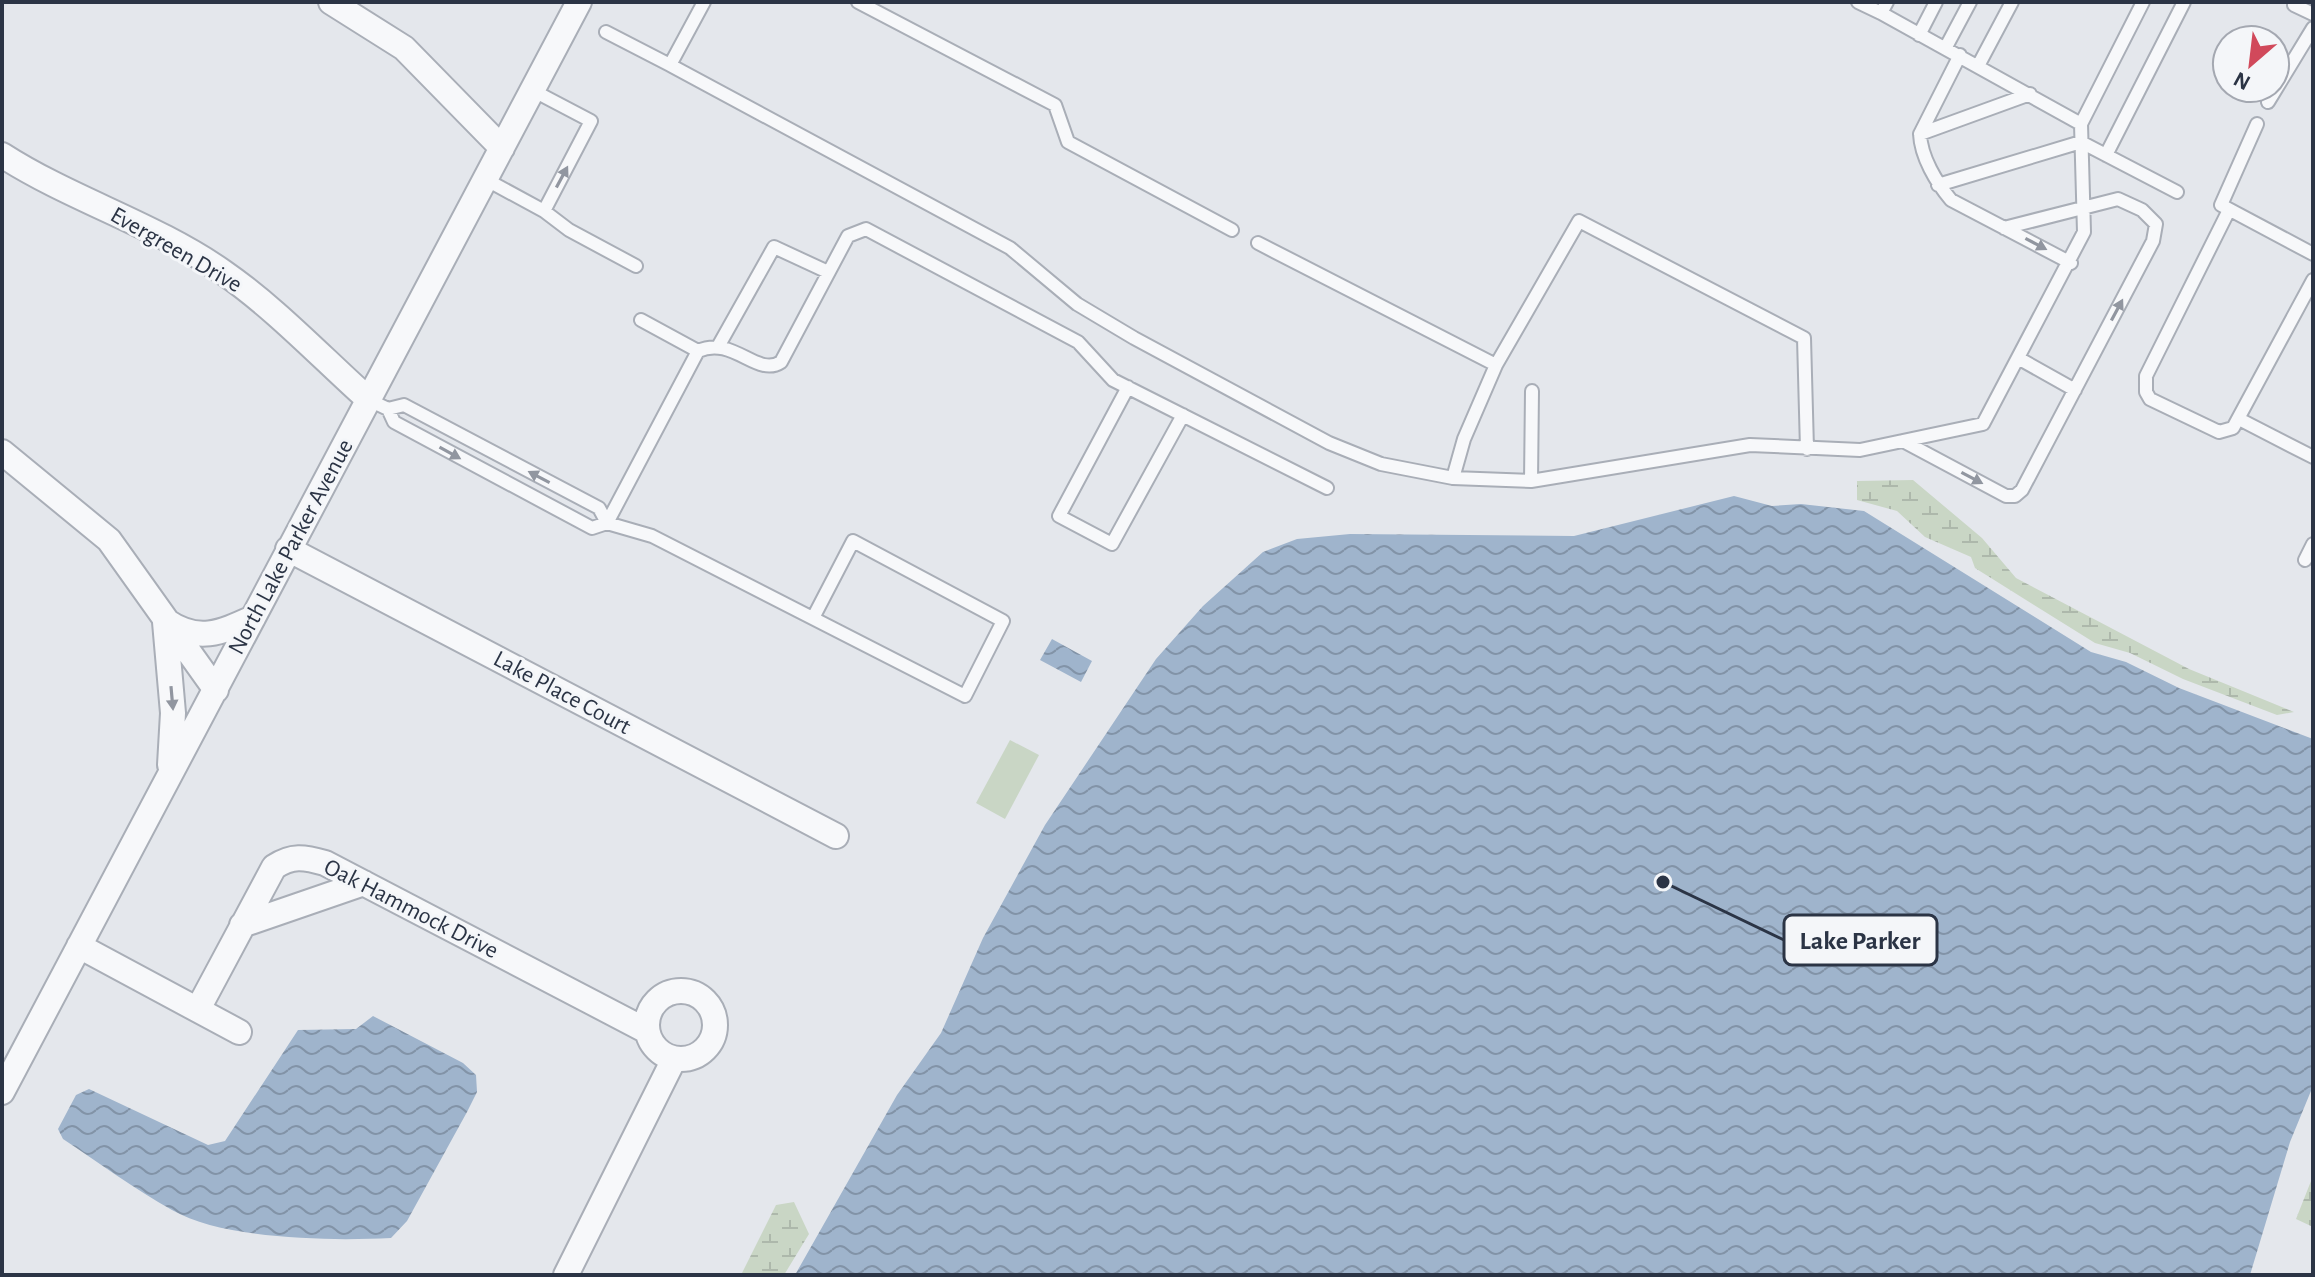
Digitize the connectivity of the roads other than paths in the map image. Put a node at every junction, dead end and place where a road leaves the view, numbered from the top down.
1 (331, 2) edge
2 (579, 2) edge
3 (704, 2) edge
4 (858, 2) edge
5 (1858, 2) edge
6 (1936, 2) edge
7 (1970, 2) edge
8 (2012, 2) edge
9 (2143, 2) edge
10 (2184, 2) edge
11 (2293, 3) edge
12 (1884, 8) edge
13 (2313, 14) edge
14 (2313, 28) edge
15 (606, 32) dead end
16 (1919, 35) junction
17 (1946, 47) junction
18 (1960, 55) junction
19 (2291, 64) edge
20 (670, 65) junction
21 (1978, 66) junction
22 (532, 90) junction
23 (2030, 94) junction
24 (2081, 124) junction
25 (2257, 124) dead end
26 (1920, 134) junction
27 (2081, 142) junction
28 (502, 148) junction
29 (2, 155) edge
30 (2106, 155) junction
31 (485, 179) junction
32 (1938, 185) junction
33 (2177, 192) dead end
34 (2085, 209) junction
35 (2229, 210) junction
36 (544, 211) junction
37 (2004, 228) junction
38 (1232, 230) dead end
39 (1258, 243) dead end
40 (2313, 254) edge
41 (2071, 263) junction
42 (636, 266) dead end
43 (828, 272) junction
44 (2313, 280) edge
45 (641, 320) dead end
46 (719, 345) junction
47 (698, 351) junction
48 (2018, 358) junction
49 (1496, 365) junction
50 (1128, 387) junction
51 (2075, 390) junction
52 (1532, 391) dead end
53 (379, 404) junction
54 (1183, 415) junction
55 (2239, 419) junction
56 (1903, 441) junction
57 (1807, 449) junction
58 (2, 452) edge
59 (2313, 457) edge
60 (1453, 478) junction
61 (1531, 481) junction
62 (1327, 488) dead end
63 (607, 523) junction
64 (2313, 544) edge
65 (288, 549) junction
66 (2305, 560) dead end
67 (253, 618) junction
68 (813, 618) junction
69 (165, 620) junction
70 (216, 690) junction
71 (169, 776) junction
72 (836, 836) dead end
73 (364, 883) junction
74 (242, 925) junction
75 (79, 946) junction
76 (198, 1009) junction
77 (647, 1031) junction
78 (239, 1032) dead end
79 (674, 1059) junction
80 (2, 1092) edge
81 (566, 1275) edge

1 - 28 street
2 - 22 street, North Lake Parker Avenue
3 - 20 lane
4 - 38 lane
5 - 12 lane
6 - 16 lane
7 - 17 lane
8 - 21 lane
9 - 24 lane
10 - 30 lane
11 - 13 lane
12 - 16 lane
14 - 19 lane
15 - 20 lane
16 - 17 lane
17 - 18 lane
18 - 21 lane
18 - 26 lane
20 - 60 lane
21 - 23 lane
22 - 28 street, North Lake Parker Avenue
36 -> 22 lane
23 - 24 lane
23 - 26 lane
24 - 27 lane
25 - 35 lane
26 - 32 lane
27 - 30 lane
27 - 32 lane
27 - 34 lane
28 - 31 street, North Lake Parker Avenue
29 - 53 street, Evergreen Drive
30 - 33 lane
31 - 36 lane
31 - 53 street, North Lake Parker Avenue
32 - 37 lane
34 - 37 lane
34 - 41 lane
51 -> 34 lane
35 - 40 lane
35 - 55 lane
36 - 42 lane
37 -> 41 lane
39 - 49 lane
41 - 48 lane
43 - 46 lane
43 - 46 lane
43 - 50 lane
44 - 55 lane
45 - 47 lane
46 - 47 lane
47 - 63 lane
48 - 51 lane
48 - 56 lane
49 - 57 lane
49 - 60 lane
50 - 54 lane
50 - 54 lane
56 -> 51 lane
52 - 61 lane
63 -> 53 lane
53 -> 63 lane
53 - 65 street, North Lake Parker Avenue
54 - 62 lane
55 - 59 lane
56 - 57 lane
57 - 61 lane
58 - 69 street
60 - 61 lane
63 - 68 lane
64 - 66 lane
65 - 67 street, North Lake Parker Avenue
65 - 72 street, Lake Place Court
67 - 69 street
67 - 70 street, North Lake Parker Avenue
68 - 68 lane
69 - 70 street
69 -> 71 street
70 - 71 street, North Lake Parker Avenue
71 - 75 street, North Lake Parker Avenue
73 - 74 street
73 - 74 street, Oak Hammock Drive
73 - 77 street, Oak Hammock Drive
74 - 76 street, Oak Hammock Drive
75 - 76 street
75 - 80 street, North Lake Parker Avenue
76 - 78 street
77 - 79 street
77 - 79 street
79 - 81 street

